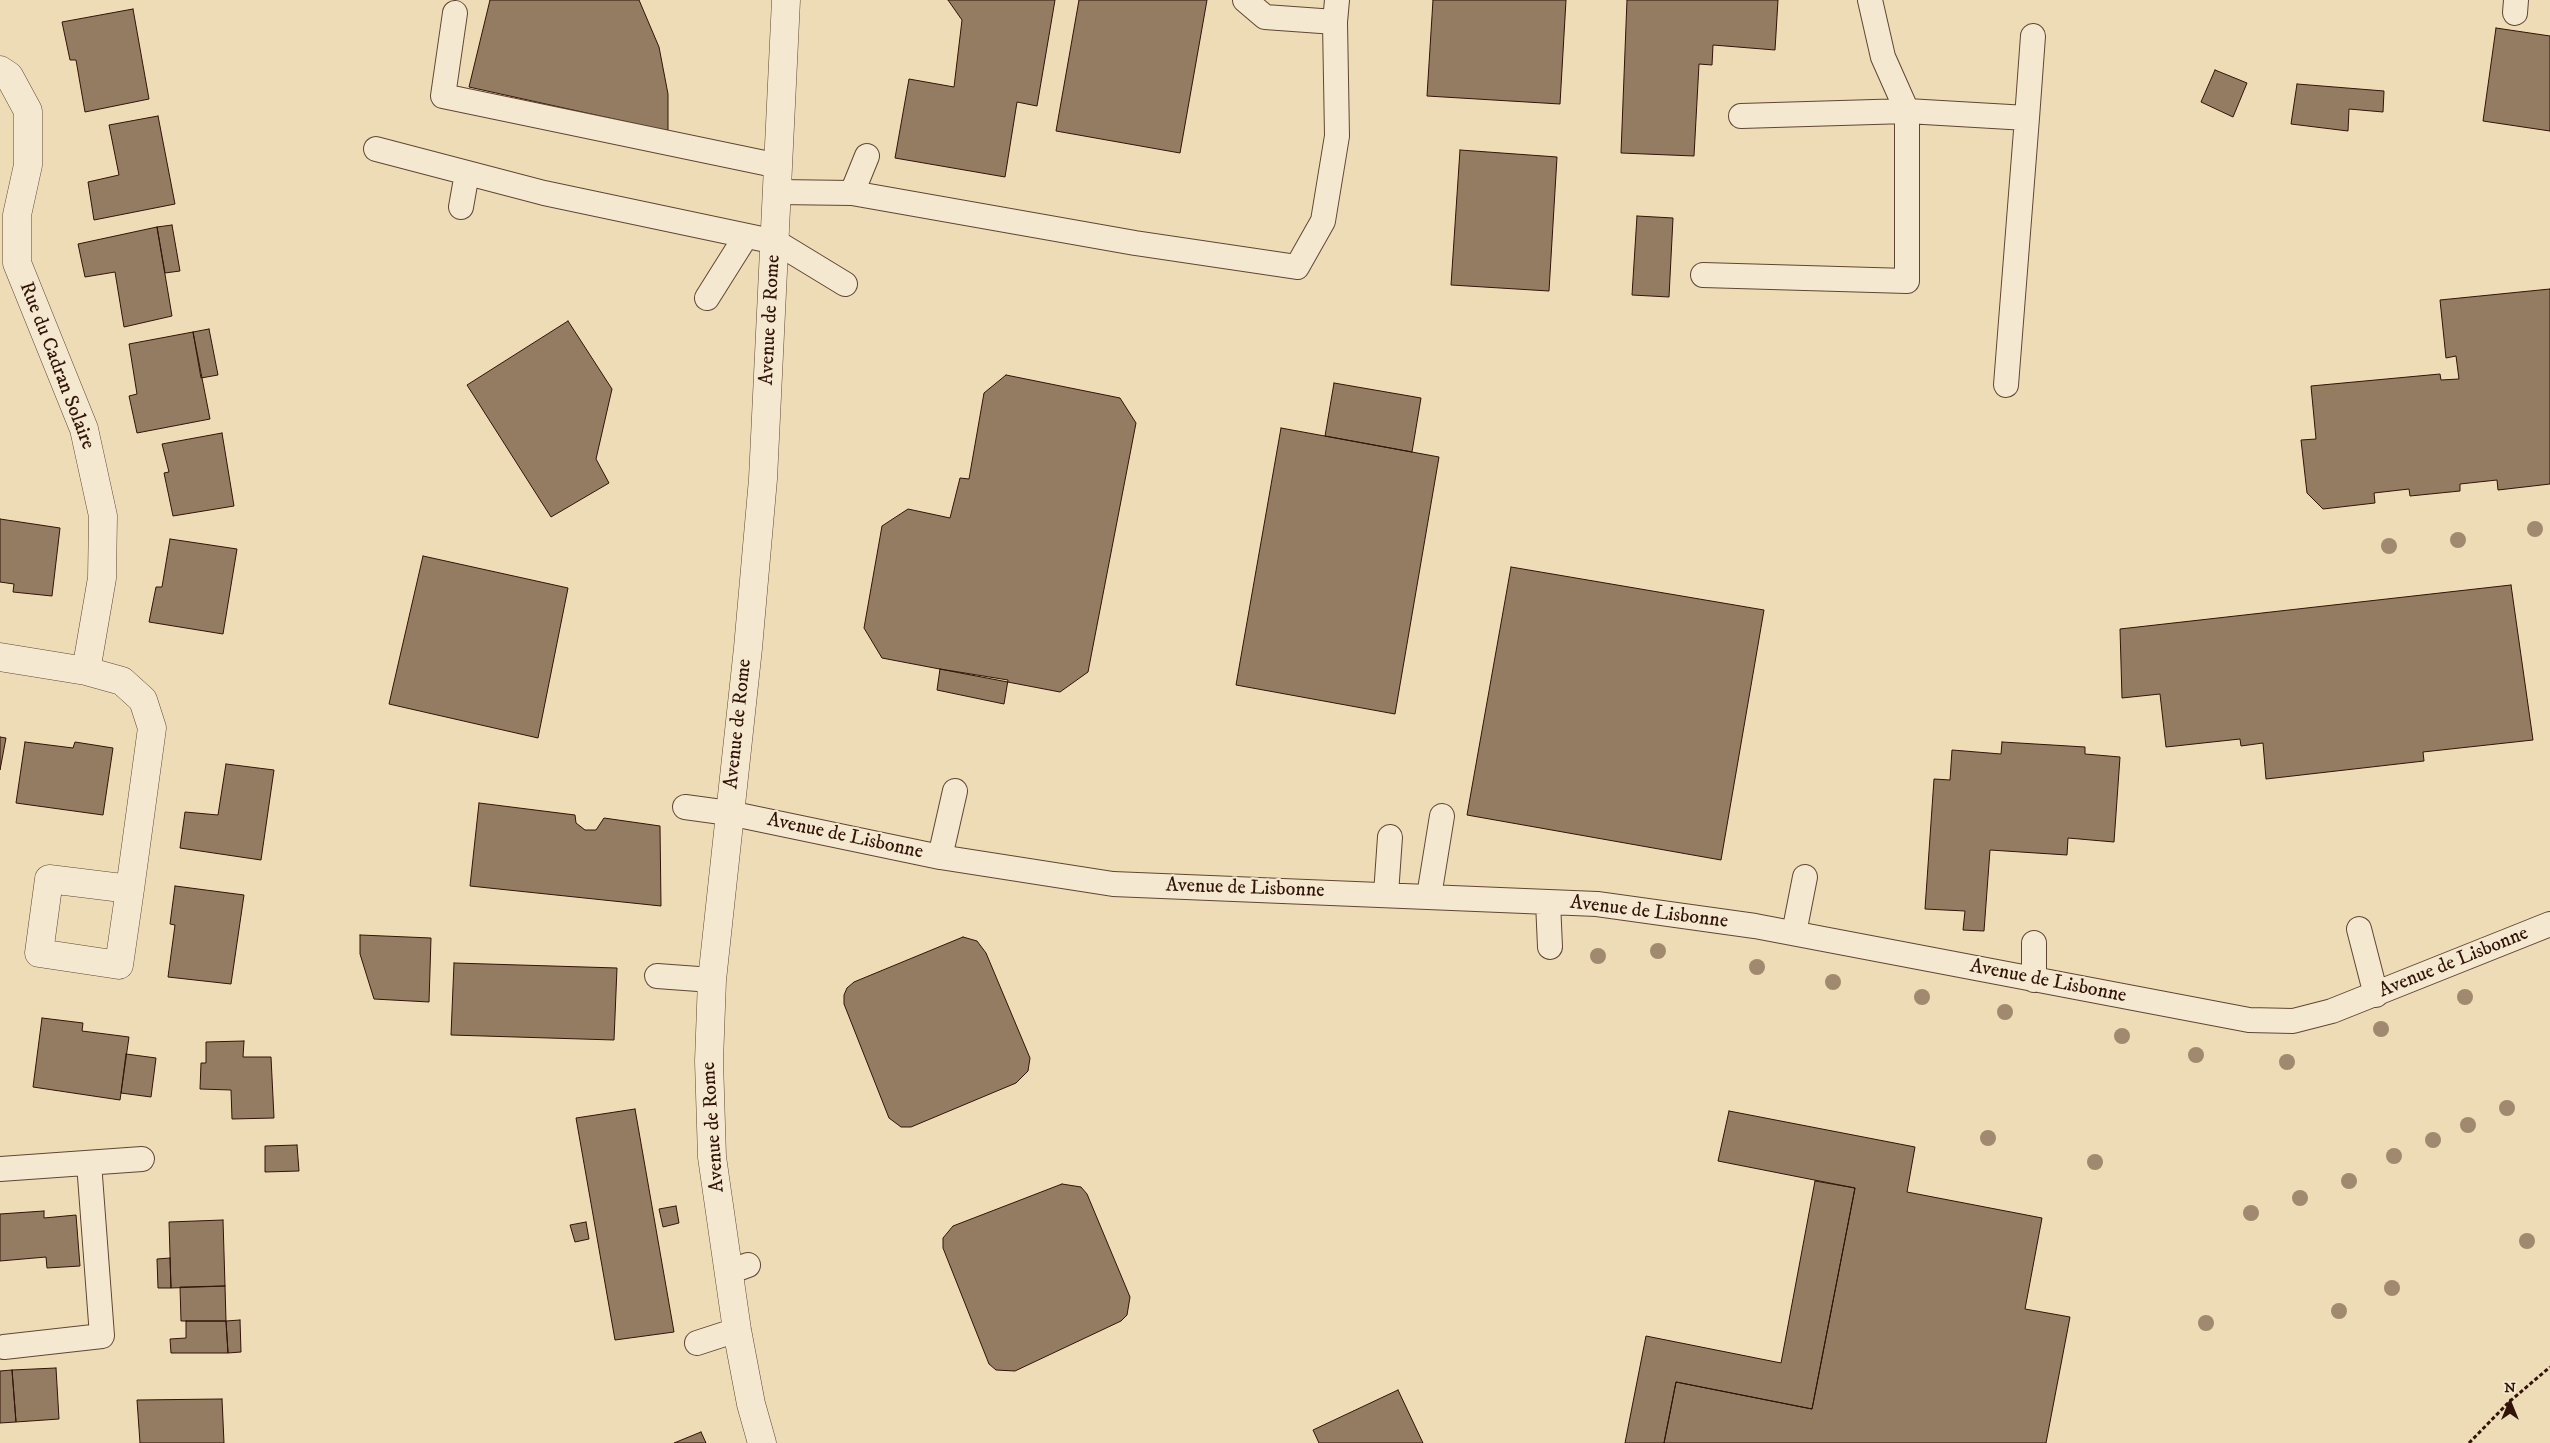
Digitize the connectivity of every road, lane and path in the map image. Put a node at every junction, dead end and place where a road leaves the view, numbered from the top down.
1 (786, 0) edge
2 (1245, 0) edge
3 (1870, 0) edge
4 (1336, 11) edge
5 (455, 13) dead end
6 (2033, 36) dead end
7 (0, 70) edge
8 (1907, 111) junction
9 (1741, 116) dead end
10 (2026, 118) junction
11 (376, 149) dead end
12 (867, 156) dead end
13 (467, 173) junction
14 (778, 179) junction
15 (852, 193) junction
16 (461, 207) dead end
17 (746, 236) junction
18 (776, 242) junction
19 (1703, 276) dead end
20 (845, 284) dead end
21 (707, 298) dead end
22 (2006, 385) dead end
23 (0, 657) edge
24 (86, 670) junction
25 (955, 791) dead end
26 (685, 807) dead end
27 (729, 813) junction
28 (1442, 816) dead end
29 (1390, 837) dead end
30 (940, 857) junction
31 (1805, 877) dead end
32 (130, 889) dead end
33 (1386, 894) junction
34 (1429, 896) junction
35 (1548, 902) junction
36 (2550, 924) edge
37 (2359, 929) dead end
38 (1794, 933) junction
39 (2034, 943) dead end
40 (1550, 947) dead end
41 (657, 976) dead end
42 (712, 980) junction
43 (2034, 980) junction
44 (2376, 994) junction
45 (142, 1159) dead end
46 (89, 1163) junction
47 (0, 1170) edge
48 (737, 1330) junction
49 (697, 1343) dead end
50 (4, 1347) dead end
51 (2550, 1367) edge
52 (762, 1443) edge
53 (2470, 1443) edge

1 - 14 street, Avenue de Rome
2 - 4 lane
3 - 8 lane
4 - 15 lane
5 - 14 lane
6 - 10 lane
7 - 24 street, Rue du Cadran Solaire
8 - 9 lane
8 - 10 lane
8 - 19 lane
10 - 22 lane
11 - 13 lane
12 - 15 lane
13 - 16 lane
13 - 17 lane
14 - 15 lane
14 - 18 street, Avenue de Rome
17 - 18 lane
17 - 21 lane
18 - 20 lane
18 - 27 street, Avenue de Rome
23 - 24 street
24 - 32 street
25 - 30 lane
26 - 27 lane, Avenue de Lisbonne
27 - 30 lane, Avenue de Lisbonne
27 - 42 street, Avenue de Rome
28 - 34 lane
29 - 33 lane
30 - 33 lane, Avenue de Lisbonne
31 - 38 lane
33 - 34 lane, Avenue de Lisbonne
34 - 35 lane, Avenue de Lisbonne
35 - 38 lane, Avenue de Lisbonne
35 - 40 lane
36 - 44 lane, Avenue de Lisbonne
37 - 44 lane
38 - 43 lane, Avenue de Lisbonne
39 - 43 lane
41 - 42 lane
42 - 48 street, Avenue de Rome
43 - 44 lane, Avenue de Lisbonne
45 - 46 lane
46 - 47 lane
46 - 50 lane
48 - 49 lane
48 - 52 street, Avenue de Rome
51 - 53 path

